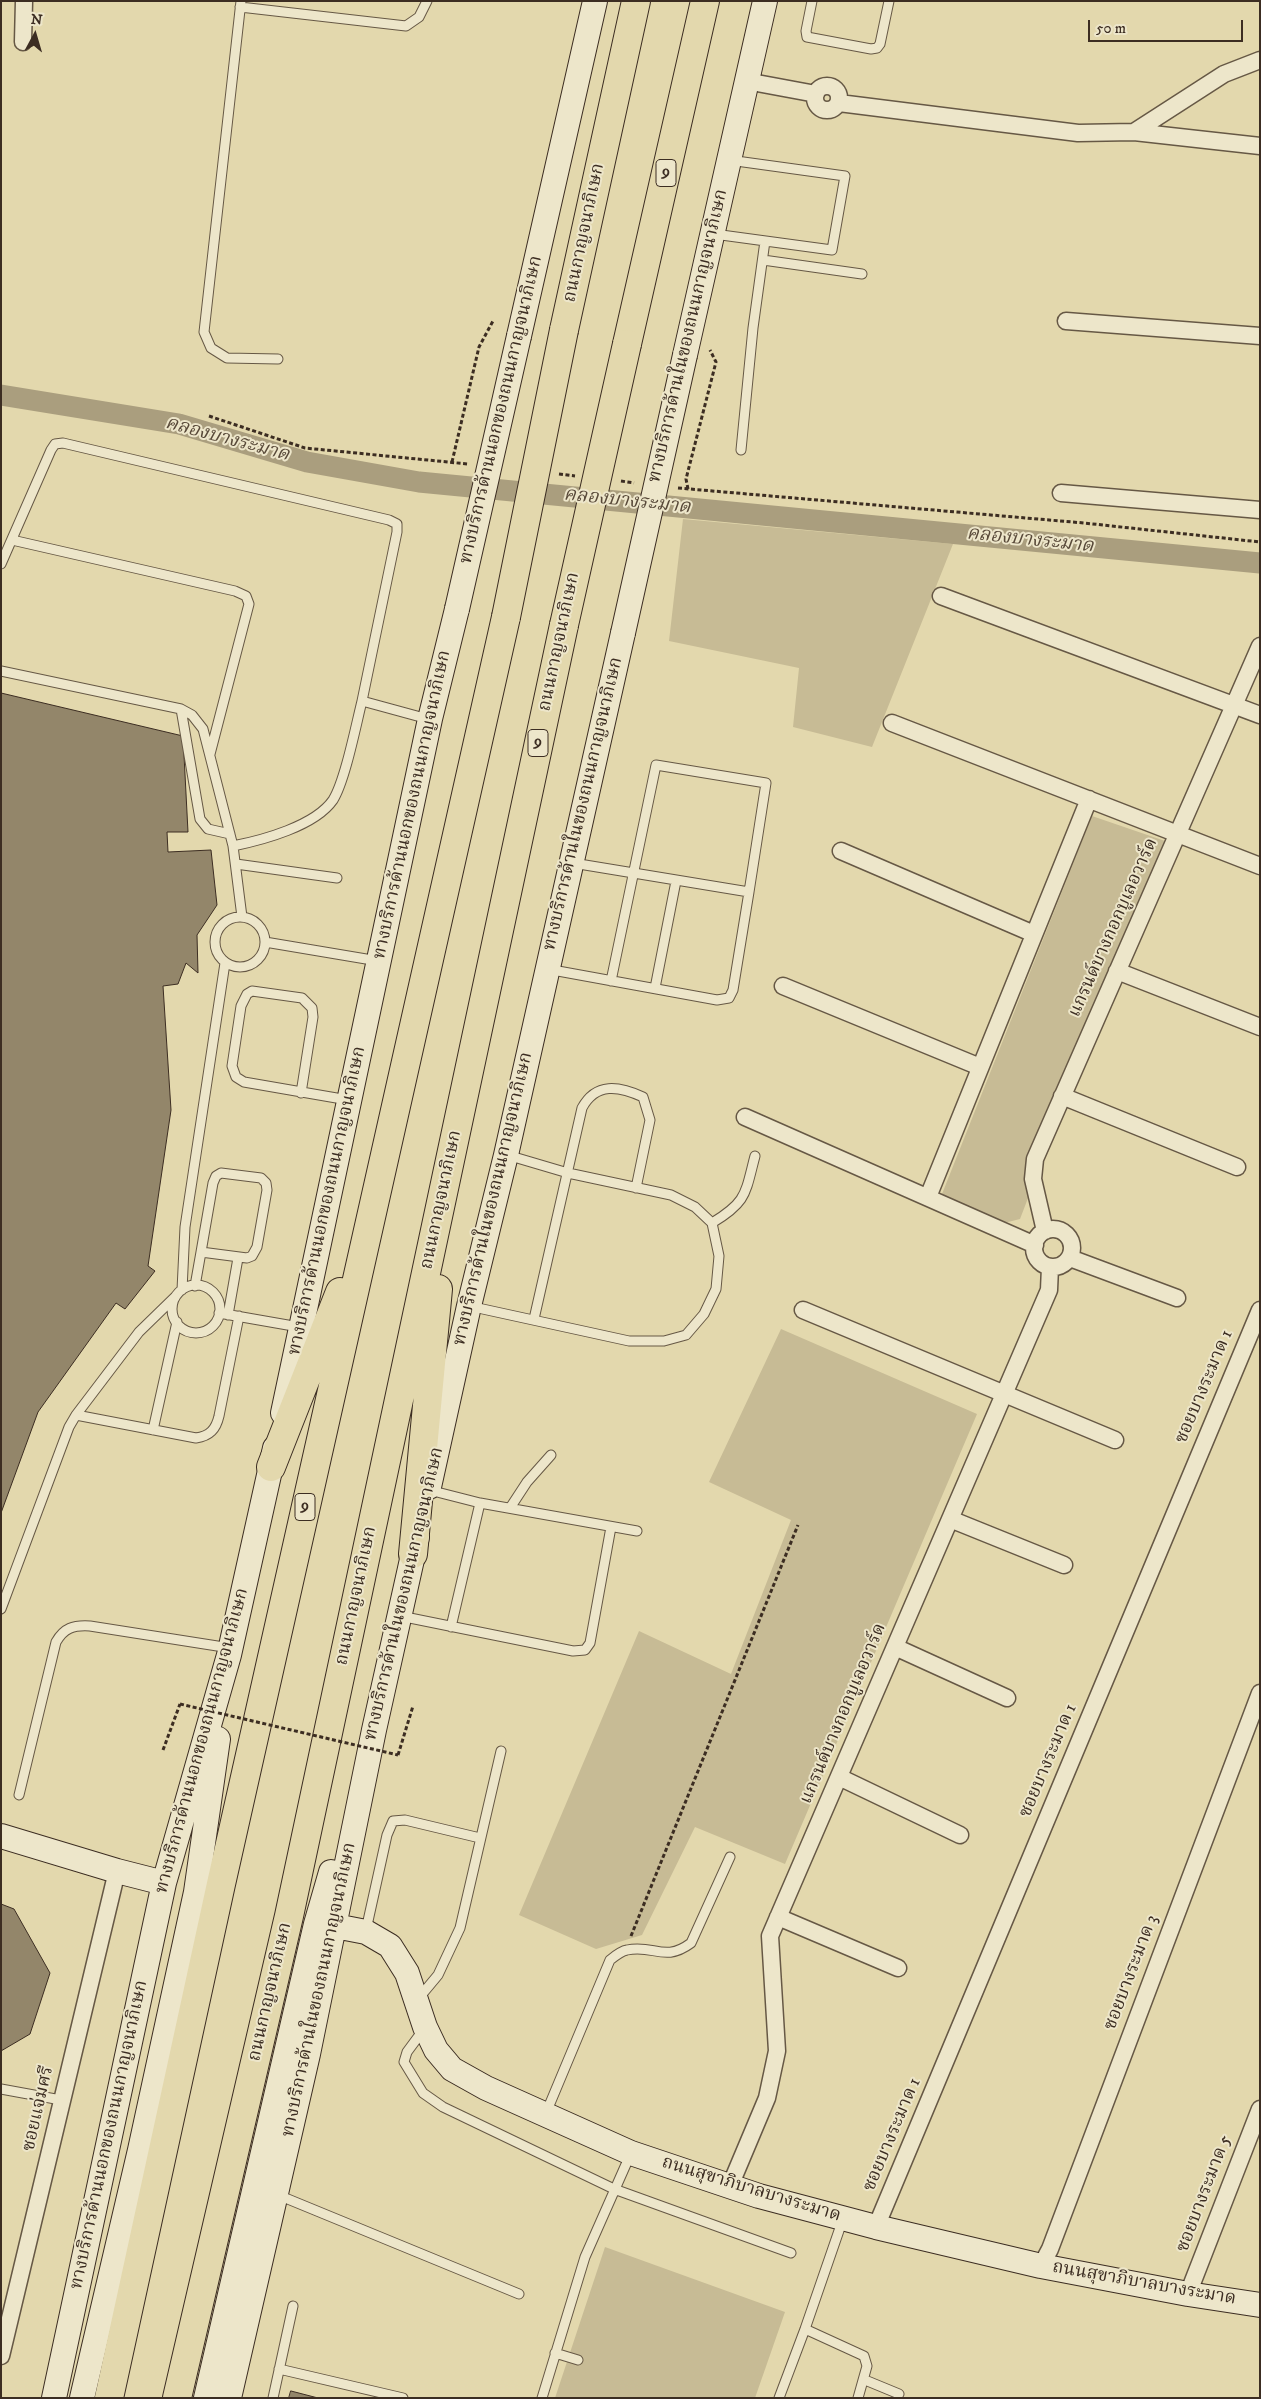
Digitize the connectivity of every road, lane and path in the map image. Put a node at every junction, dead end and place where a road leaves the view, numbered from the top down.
1 (24, 1) edge
2 (427, 1) edge
3 (595, 1) edge
4 (636, 1) edge
5 (704, 1) edge
6 (765, 1) edge
7 (812, 1) edge
8 (889, 1) edge
9 (240, 4) edge
10 (23, 42) dead end
11 (1260, 60) edge
12 (746, 81) junction
13 (1134, 132) junction
14 (1260, 146) edge
15 (728, 160) junction
16 (712, 233) junction
17 (765, 241) junction
18 (763, 260) junction
19 (862, 274) dead end
20 (493, 321) dead end
21 (1066, 321) dead end
22 (1260, 336) edge
23 (710, 350) dead end
24 (278, 359) dead end
25 (209, 416) dead end
26 (741, 450) dead end
27 (452, 462) junction
28 (472, 464) dead end
29 (550, 473) dead end
30 (580, 477) dead end
31 (619, 481) dead end
32 (639, 484) dead end
33 (668, 487) dead end
34 (688, 489) junction
35 (1061, 493) dead end
36 (1260, 510) edge
37 (12, 540) junction
38 (1260, 542) edge
39 (1, 564) edge
40 (941, 596) dead end
41 (1260, 646) edge
42 (1, 672) edge
43 (362, 700) junction
44 (1234, 705) junction
45 (181, 709) junction
46 (1260, 714) edge
47 (430, 719) junction
48 (892, 723) dead end
49 (210, 756) junction
50 (1089, 799) junction
51 (1178, 833) junction
52 (230, 834) junction
53 (234, 846) junction
54 (840, 851) dead end
55 (571, 862) junction
56 (236, 864) junction
57 (1260, 866) edge
58 (632, 874) junction
59 (337, 878) dead end
60 (676, 881) junction
61 (749, 892) junction
62 (242, 917) junction
63 (1034, 934) junction
64 (265, 942) junction
65 (378, 961) junction
66 (225, 963) junction
67 (547, 969) junction
68 (1117, 971) junction
69 (611, 981) junction
70 (783, 986) dead end
71 (655, 988) junction
72 (1260, 1027) edge
73 (980, 1067) junction
74 (301, 1093) junction
75 (1062, 1096) junction
76 (348, 1100) junction
77 (745, 1117) dead end
78 (506, 1155) junction
79 (755, 1156) dead end
80 (451, 1158) junction
81 (1237, 1167) dead end
82 (568, 1172) junction
83 (636, 1188) junction
84 (928, 1197) junction
85 (371, 1212) junction
86 (712, 1223) junction
87 (1045, 1231) junction
88 (1035, 1245) junction
89 (200, 1252) junction
90 (238, 1258) junction
91 (1070, 1258) junction
92 (1050, 1267) junction
93 (195, 1286) junction
94 (179, 1293) junction
95 (1177, 1298) dead end
96 (469, 1306) junction
97 (803, 1310) dead end
98 (1260, 1310) edge
99 (224, 1314) junction
100 (239, 1316) junction
101 (534, 1319) junction
102 (177, 1322) junction
103 (302, 1328) junction
104 (1005, 1394) junction
105 (76, 1415) junction
106 (154, 1430) junction
107 (1115, 1440) dead end
108 (551, 1455) dead end
109 (270, 1468) junction
110 (428, 1490) junction
111 (480, 1503) junction
112 (510, 1508) junction
113 (950, 1519) junction
114 (798, 1525) dead end
115 (611, 1527) junction
116 (637, 1531) dead end
117 (412, 1554) junction
118 (1064, 1565) dead end
119 (1, 1609) edge
120 (399, 1616) junction
121 (450, 1627) junction
122 (895, 1647) junction
123 (230, 1652) junction
124 (1260, 1693) edge
125 (1007, 1698) dead end
126 (414, 1706) dead end
127 (374, 1730) junction
128 (163, 1750) dead end
129 (501, 1751) dead end
130 (839, 1777) junction
131 (19, 1795) dead end
132 (960, 1835) dead end
133 (1, 1836) edge
134 (480, 1838) junction
135 (730, 1856) dead end
136 (117, 1871) junction
137 (164, 1883) junction
138 (778, 1917) junction
139 (335, 1926) junction
140 (366, 1932) junction
141 (625, 1950) junction
142 (898, 1968) dead end
143 (417, 2001) junction
144 (425, 2027) junction
145 (1, 2089) edge
146 (61, 2100) junction
147 (1260, 2109) edge
148 (545, 2116) junction
149 (631, 2153) junction
150 (730, 2186) junction
151 (614, 2189) junction
152 (275, 2194) junction
153 (843, 2219) junction
154 (876, 2228) junction
155 (790, 2253) dead end
156 (1041, 2266) junction
157 (519, 2294) dead end
158 (1188, 2294) junction
159 (1260, 2304) edge
160 (293, 2306) dead end
161 (806, 2329) junction
162 (554, 2353) junction
163 (1, 2356) edge
164 (578, 2360) dead end
165 (279, 2369) junction
166 (865, 2380) junction
167 (363, 2393) edge
168 (899, 2394) dead end
169 (54, 2398) edge
170 (82, 2398) edge
171 (109, 2398) edge
172 (177, 2398) edge
173 (206, 2398) edge
174 (229, 2398) edge
175 (273, 2398) edge
176 (403, 2398) edge
177 (542, 2398) edge
178 (779, 2398) edge
179 (858, 2398) edge

1 - 10 street
2 - 9 lane
3 - 47 main road, ทางบริการด้านนอกของถนนกาญจนาภิเษก, bridge
4 - 85 highway, ถนนกาญจนาภิเษก / 9, bridge
5 - 80 highway, ถนนกาญจนาภิเษก / 9, bridge
6 - 12 main road, ทางบริการด้านในของถนนกาญจนาภิเษก
7 - 8 lane
9 - 24 lane
11 - 13 street
12 - 13 street
12 - 15 main road, ทางบริการด้านในของถนนกาญจนาภิเษก
13 - 14 street
15 - 16 main road, ทางบริการด้านในของถนนกาญจนาภิเษก
15 - 17 lane
16 - 17 lane
16 - 55 main road, ทางบริการด้านในของถนนกาญจนาภิเษก, bridge
17 - 18 lane
18 - 19 lane
18 - 26 lane
20 - 27 path
21 - 22 street
23 - 34 path
25 - 27 path
27 - 28 path
29 - 30 path
31 - 32 path
33 - 34 path
34 - 38 path
35 - 36 street
37 - 39 lane
37 - 43 lane
37 - 49 lane
40 - 44 street
41 - 44 street, แกรนด์บางกอกบูเลอวาร์ด
42 - 45 lane
43 - 47 lane
43 - 53 lane
44 - 46 street
44 - 51 street, แกรนด์บางกอกบูเลอวาร์ด
45 - 49 lane
45 - 52 lane
47 - 65 main road, ทางบริการด้านนอกของถนนกาญจนาภิเษก
48 - 50 street
49 - 52 lane
50 - 51 street
50 - 63 street
51 - 57 street
51 - 68 street, แกรนด์บางกอกบูเลอวาร์ด
52 - 53 lane
53 - 56 lane
54 - 63 street
55 - 58 lane
55 - 67 main road, ทางบริการด้านในของถนนกาญจนาภิเษก
56 - 59 lane
56 - 62 lane
58 - 60 lane
58 - 61 lane
58 - 69 lane
60 - 61 lane
60 - 71 lane
61 - 71 lane
62 - 64 lane
62 - 66 lane
63 - 73 street
64 - 65 lane
64 - 66 lane
65 - 76 main road, ทางบริการด้านนอกของถนนกาญจนาภิเษก
66 - 94 lane
67 - 69 lane
67 - 78 main road, ทางบริการด้านในของถนนกาญจนาภิเษก
68 - 72 street
68 - 75 street, แกรนด์บางกอกบูเลอวาร์ด
69 - 71 lane
70 - 73 street
73 - 84 street
74 - 74 lane
74 - 76 lane
75 - 81 street
75 - 87 street, แกรนด์บางกอกบูเลอวาร์ด
76 - 103 main road, ทางบริการด้านนอกของถนนกาญจนาภิเษก
77 - 84 street
78 - 82 lane
78 - 96 main road, ทางบริการด้านในของถนนกาญจนาภิเษก
79 - 86 lane
80 - 117 highway
80 - 172 highway, ถนนกาญจนาภิเษก / 9
82 - 83 lane
82 - 83 lane
82 - 101 lane
83 - 86 lane
84 - 88 street
85 - 109 highway
85 - 171 highway, ถนนกาญจนาภิเษก / 9
86 - 101 lane
87 - 88 street
87 - 91 street
88 - 92 street
89 - 90 lane
89 - 90 lane
89 - 93 lane
90 - 99 lane
91 - 92 street
91 - 95 street
92 - 104 street, แกรนด์บางกอกบูเลอวาร์ด
93 - 94 lane
93 - 99 lane
94 - 102 lane
94 - 105 lane
96 - 101 lane
96 - 110 main road, ทางบริการด้านในของถนนกาญจนาภิเษก
97 - 104 street
98 - 154 street, ซอยบางระมาด 1
99 - 100 lane
99 - 102 lane
100 - 103 lane
100 - 106 lane
102 - 106 lane
103 - 109 main road, ทางบริการด้านนอกของถนนกาญจนาภิเษก
104 - 107 street
104 - 113 street, แกรนด์บางกอกบูเลอวาร์ด
105 - 106 lane
105 - 119 lane
108 - 112 lane
109 - 123 main road, ทางบริการด้านนอกของถนนกาญจนาภิเษก
110 - 111 lane
110 - 117 main road, ทางบริการด้านในของถนนกาญจนาภิเษก
111 - 112 lane
111 - 121 lane
112 - 115 lane
113 - 118 street
113 - 122 street, แกรนด์บางกอกบูเลอวาร์ด
114 - 141 path
115 - 116 lane
115 - 121 lane
117 - 120 main road, ทางบริการด้านในของถนนกาญจนาภิเษก
120 - 121 lane
120 - 127 main road, ทางบริการด้านในของถนนกาญจนาภิเษก
122 - 125 street
122 - 130 street, แกรนด์บางกอกบูเลอวาร์ด
123 - 131 lane
123 - 137 main road, ทางบริการด้านนอกของถนนกาญจนาภิเษก
123 - 170 main road
124 - 156 street, ซอยบางระมาด 3
126 - 128 path, bridge
127 - 139 main road, ทางบริการด้านในของถนนกาญจนาภิเษก
127 - 173 main road
129 - 134 lane
130 - 132 street
130 - 138 street, แกรนด์บางกอกบูเลอวาร์ด
133 - 136 main road
134 - 140 lane
134 - 143 lane
135 - 141 lane
136 - 137 main road
136 - 146 street, ซอยแจ่มศรี
137 - 169 main road, ทางบริการด้านนอกของถนนกาญจนาภิเษก
138 - 142 street
138 - 150 street, แกรนด์บางกอกบูเลอวาร์ด
139 - 140 main road, ถนนสุขาภิบาลบางระมาด
139 - 152 main road, ทางบริการด้านในของถนนกาญจนาภิเษก
140 - 143 main road, ถนนสุขาภิบาลบางระมาด
141 - 148 lane
143 - 144 main road, ถนนสุขาภิบาลบางระมาด
144 - 148 main road, ถนนสุขาภิบาลบางระมาด
144 - 151 lane
145 - 146 lane
146 - 163 street, ซอยแจ่มศรี
147 - 158 street, ซอยบางระมาด 5
148 - 149 main road, ถนนสุขาภิบาลบางระมาด
149 - 150 main road, ถนนสุขาภิบาลบางระมาด
149 - 151 lane
150 - 153 main road, ถนนสุขาภิบาลบางระมาด
151 - 155 lane
151 - 162 lane
152 - 157 lane
152 - 174 main road, ทางบริการด้านในของถนนกาญจนาภิเษก
153 - 154 main road, ถนนสุขาภิบาลบางระมาด
153 - 161 lane
154 - 156 main road, ถนนสุขาภิบาลบางระมาด
156 - 158 main road, ถนนสุขาภิบาลบางระมาด
158 - 159 main road, ถนนสุขาภิบาลบางระมาด
160 - 165 lane
161 - 166 lane
161 - 178 lane
162 - 164 lane
162 - 177 lane
165 - 167 lane
165 - 175 lane
166 - 168 lane
166 - 179 lane
167 - 176 lane

